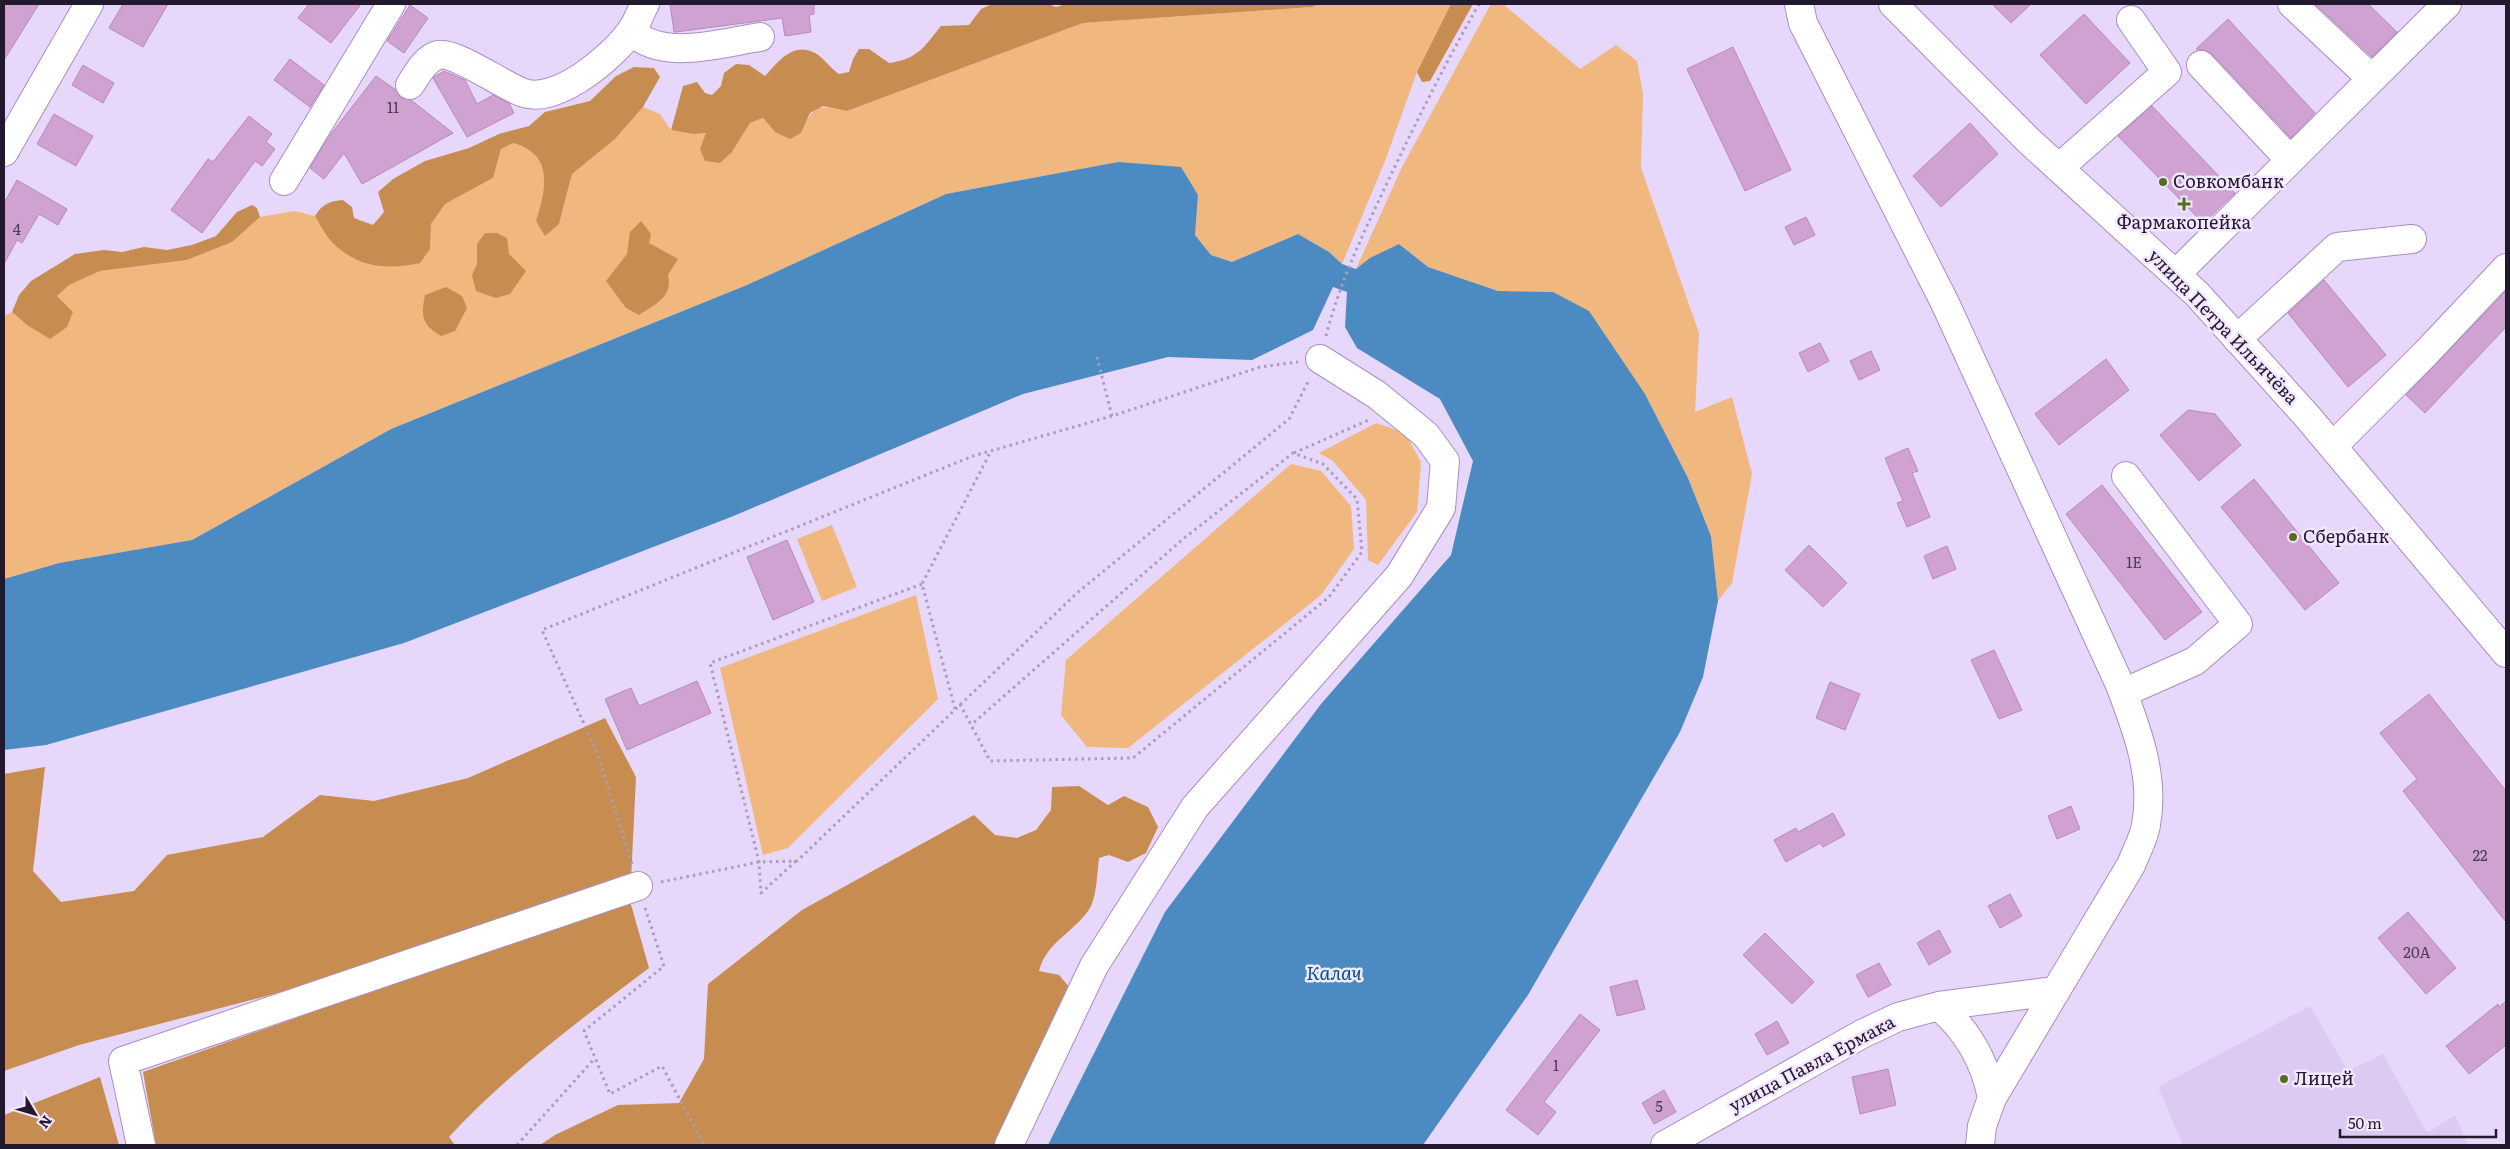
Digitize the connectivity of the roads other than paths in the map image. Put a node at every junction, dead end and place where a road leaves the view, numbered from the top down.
1 (89, 4) edge
2 (390, 4) edge
3 (645, 4) edge
4 (1799, 4) edge
5 (1893, 4) edge
6 (2292, 4) edge
7 (2447, 4) edge
8 (2131, 20) dead end
9 (631, 31) junction
10 (760, 37) dead end
11 (2201, 65) dead end
12 (2372, 79) junction
13 (410, 85) dead end
14 (4, 152) edge
15 (2290, 160) junction
16 (2059, 168) junction
17 (284, 181) dead end
18 (2412, 239) dead end
19 (2506, 268) edge
20 (2176, 274) junction
21 (2237, 339) junction
22 (1320, 359) road end
23 (2333, 446) junction
24 (2126, 476) dead end
25 (2506, 654) edge
26 (2123, 693) junction
27 (638, 886) road end
28 (2056, 991) junction
29 (1939, 1006) junction
30 (1992, 1098) junction
31 (141, 1145) edge
32 (1010, 1145) edge
33 (1665, 1145) edge
34 (1980, 1145) edge

1 - 14 street
2 - 17 street
3 - 9 street
4 - 26 street
5 - 16 street, улица Петра Ильичёва
6 - 12 street
7 - 12 street
8 - 16 street
9 - 10 street
9 - 13 street
11 - 15 street
12 - 15 street
15 - 20 street
16 - 20 street, улица Петра Ильичёва
18 - 21 street
19 - 23 street
20 - 21 street, улица Петра Ильичёва
21 - 23 street, улица Петра Ильичёва
22 - 32 street
23 - 25 street, улица Петра Ильичёва
24 - 26 street
26 - 28 street
27 - 31 street
28 - 29 street, улица Павла Ермака
28 - 30 street
29 - 30 street
29 - 33 street, улица Павла Ермака
30 - 34 street

